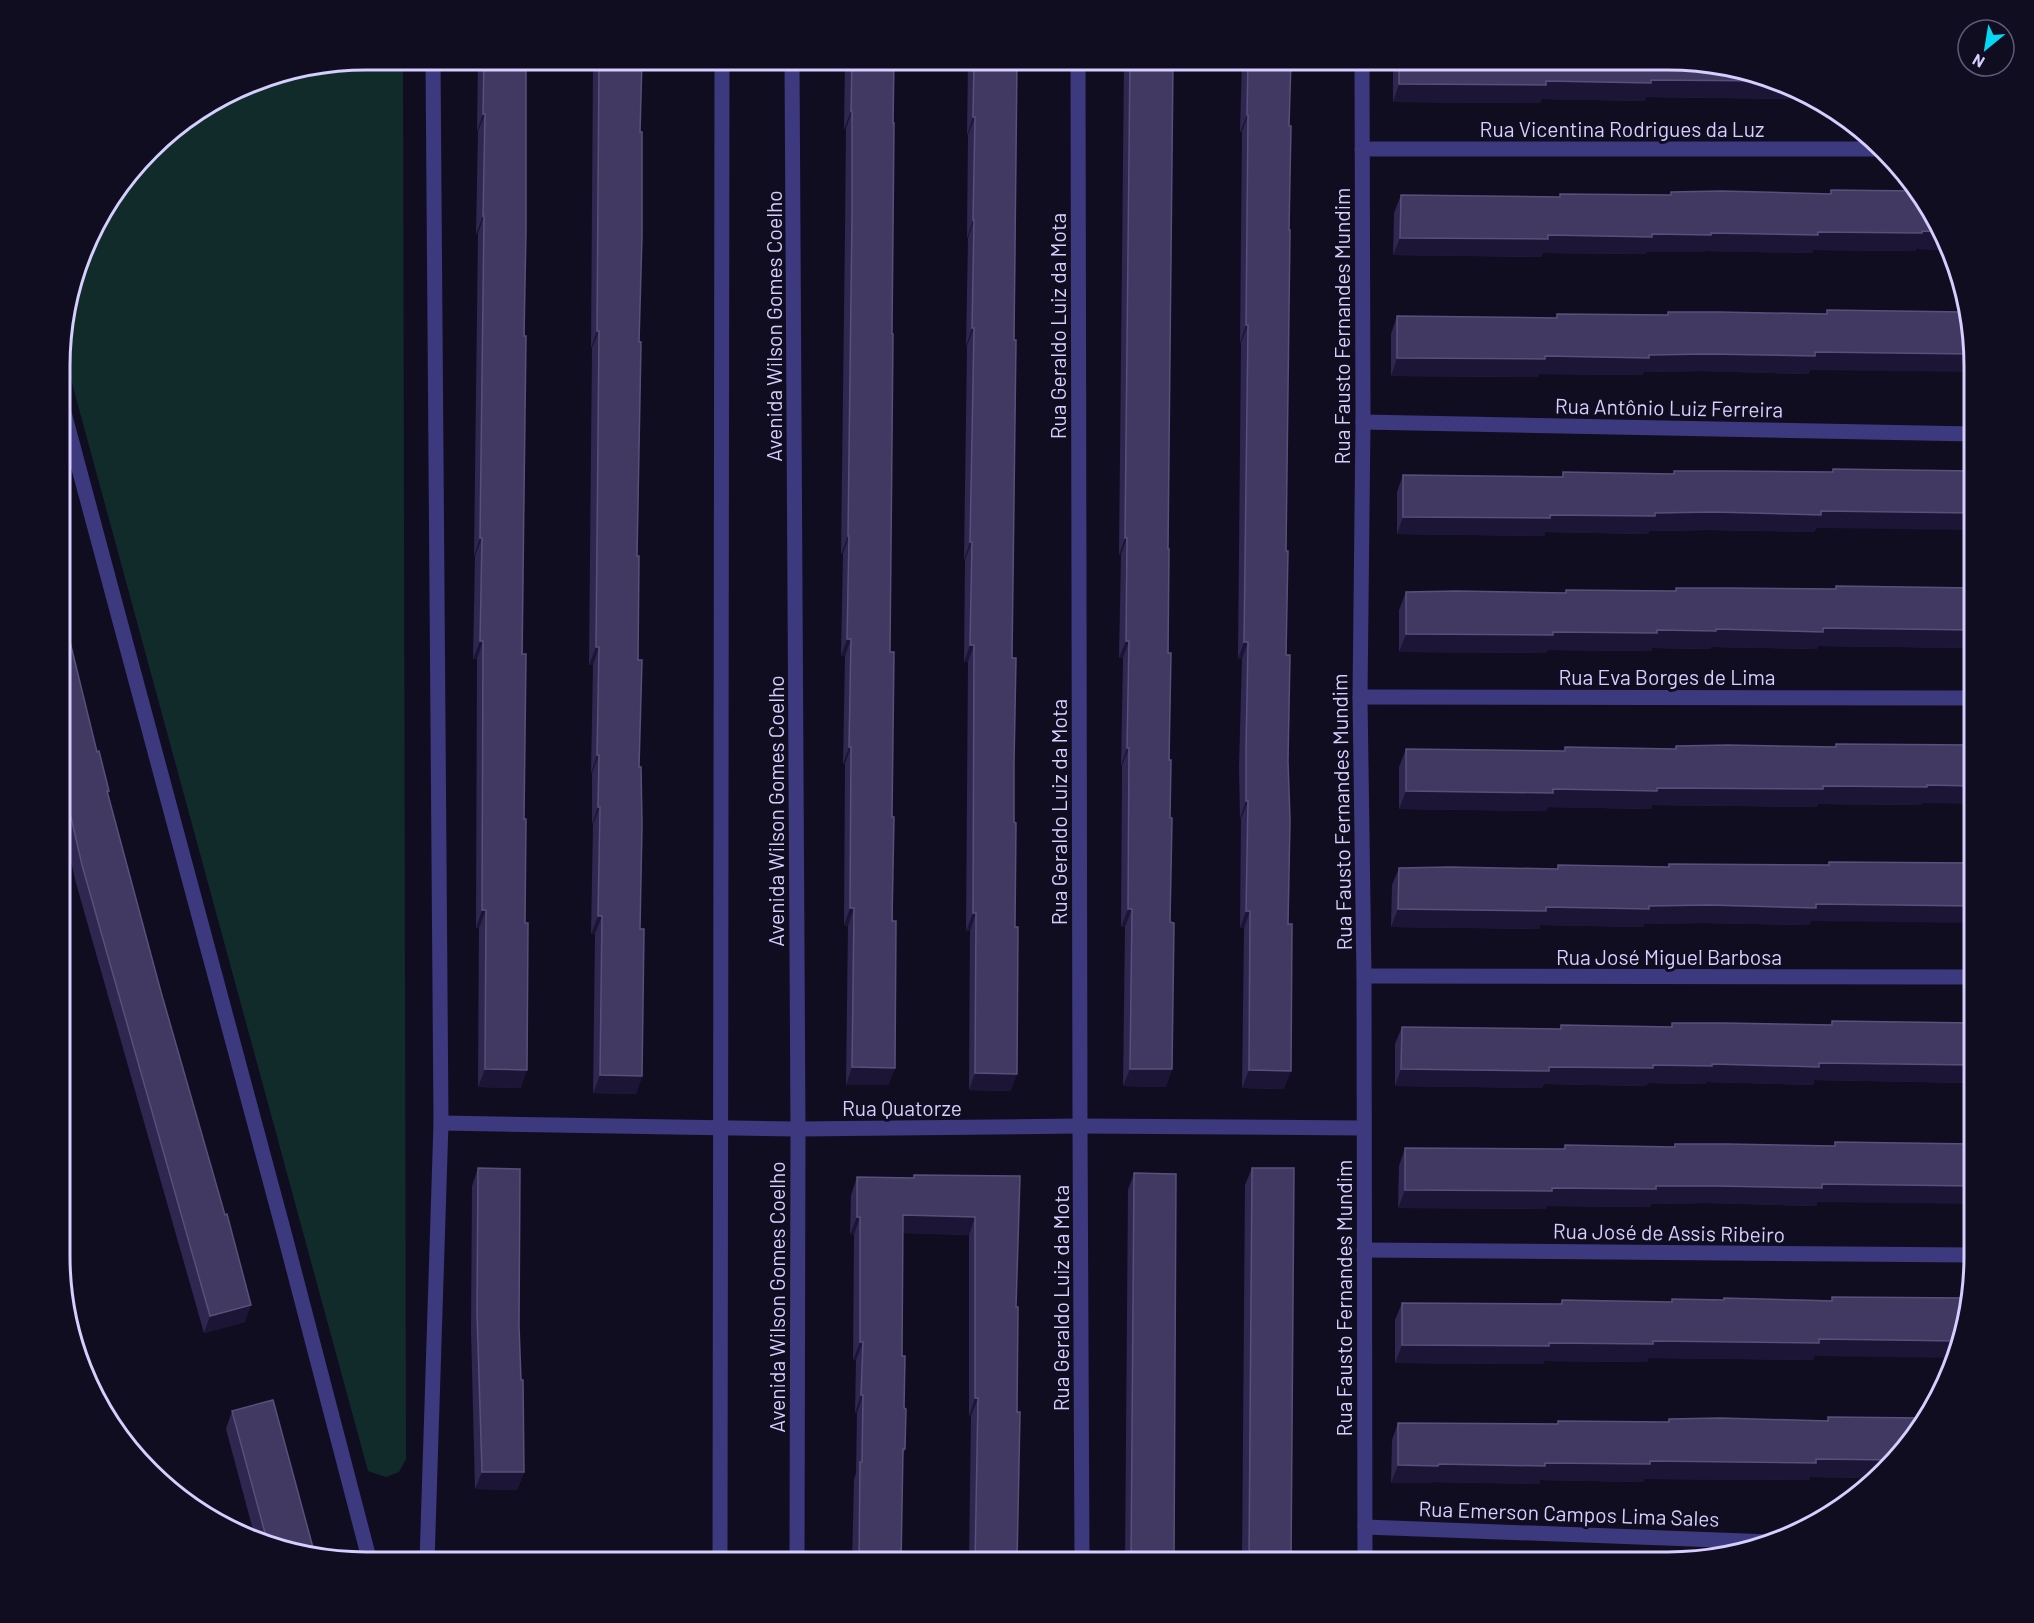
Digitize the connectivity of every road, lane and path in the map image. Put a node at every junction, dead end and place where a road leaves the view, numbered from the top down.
1 (433, 70) edge
2 (722, 70) edge
3 (792, 70) edge
4 (1078, 70) edge
5 (1362, 70) edge
6 (1362, 149) junction
7 (1868, 149) edge
8 (1363, 422) junction
9 (1964, 434) edge
10 (70, 435) edge
11 (1360, 697) junction
12 (1964, 698) edge
13 (1364, 976) junction
14 (1964, 977) edge
15 (441, 1123) junction
16 (1080, 1126) junction
17 (720, 1127) junction
18 (1363, 1128) junction
19 (798, 1129) junction
20 (1364, 1250) junction
21 (1964, 1255) edge
22 (1365, 1527) junction
23 (1747, 1541) edge
24 (367, 1552) edge
25 (427, 1552) edge
26 (720, 1552) edge
27 (797, 1552) edge
28 (1082, 1552) edge
29 (1365, 1552) edge

1 - 15 street
2 - 17 street
3 - 19 street, Avenida Wilson Gomes Coelho
4 - 16 street, Rua Geraldo Luiz da Mota
5 - 6 street, Rua Fausto Fernandes Mundim
6 - 7 street, Rua Vicentina Rodrigues da Luz
6 - 8 street, Rua Fausto Fernandes Mundim
8 - 9 street, Rua Antônio Luiz Ferreira
8 - 11 street, Rua Fausto Fernandes Mundim
10 - 24 street
11 - 12 street, Rua Eva Borges de Lima
11 - 13 street, Rua Fausto Fernandes Mundim
13 - 14 street, Rua José Miguel Barbosa
13 - 18 street, Rua Fausto Fernandes Mundim
15 - 17 street, Rua Quatorze
15 - 25 street
16 - 18 street, Rua Quatorze
16 - 19 street, Rua Quatorze
16 - 28 street, Rua Geraldo Luiz da Mota
17 - 19 street, Rua Quatorze
17 - 26 street
18 - 20 street, Rua Fausto Fernandes Mundim
19 - 27 street, Avenida Wilson Gomes Coelho
20 - 21 street, Rua José de Assis Ribeiro
20 - 22 street, Rua Fausto Fernandes Mundim
22 - 23 street, Rua Emerson Campos Lima Sales
22 - 29 street, Rua Fausto Fernandes Mundim

